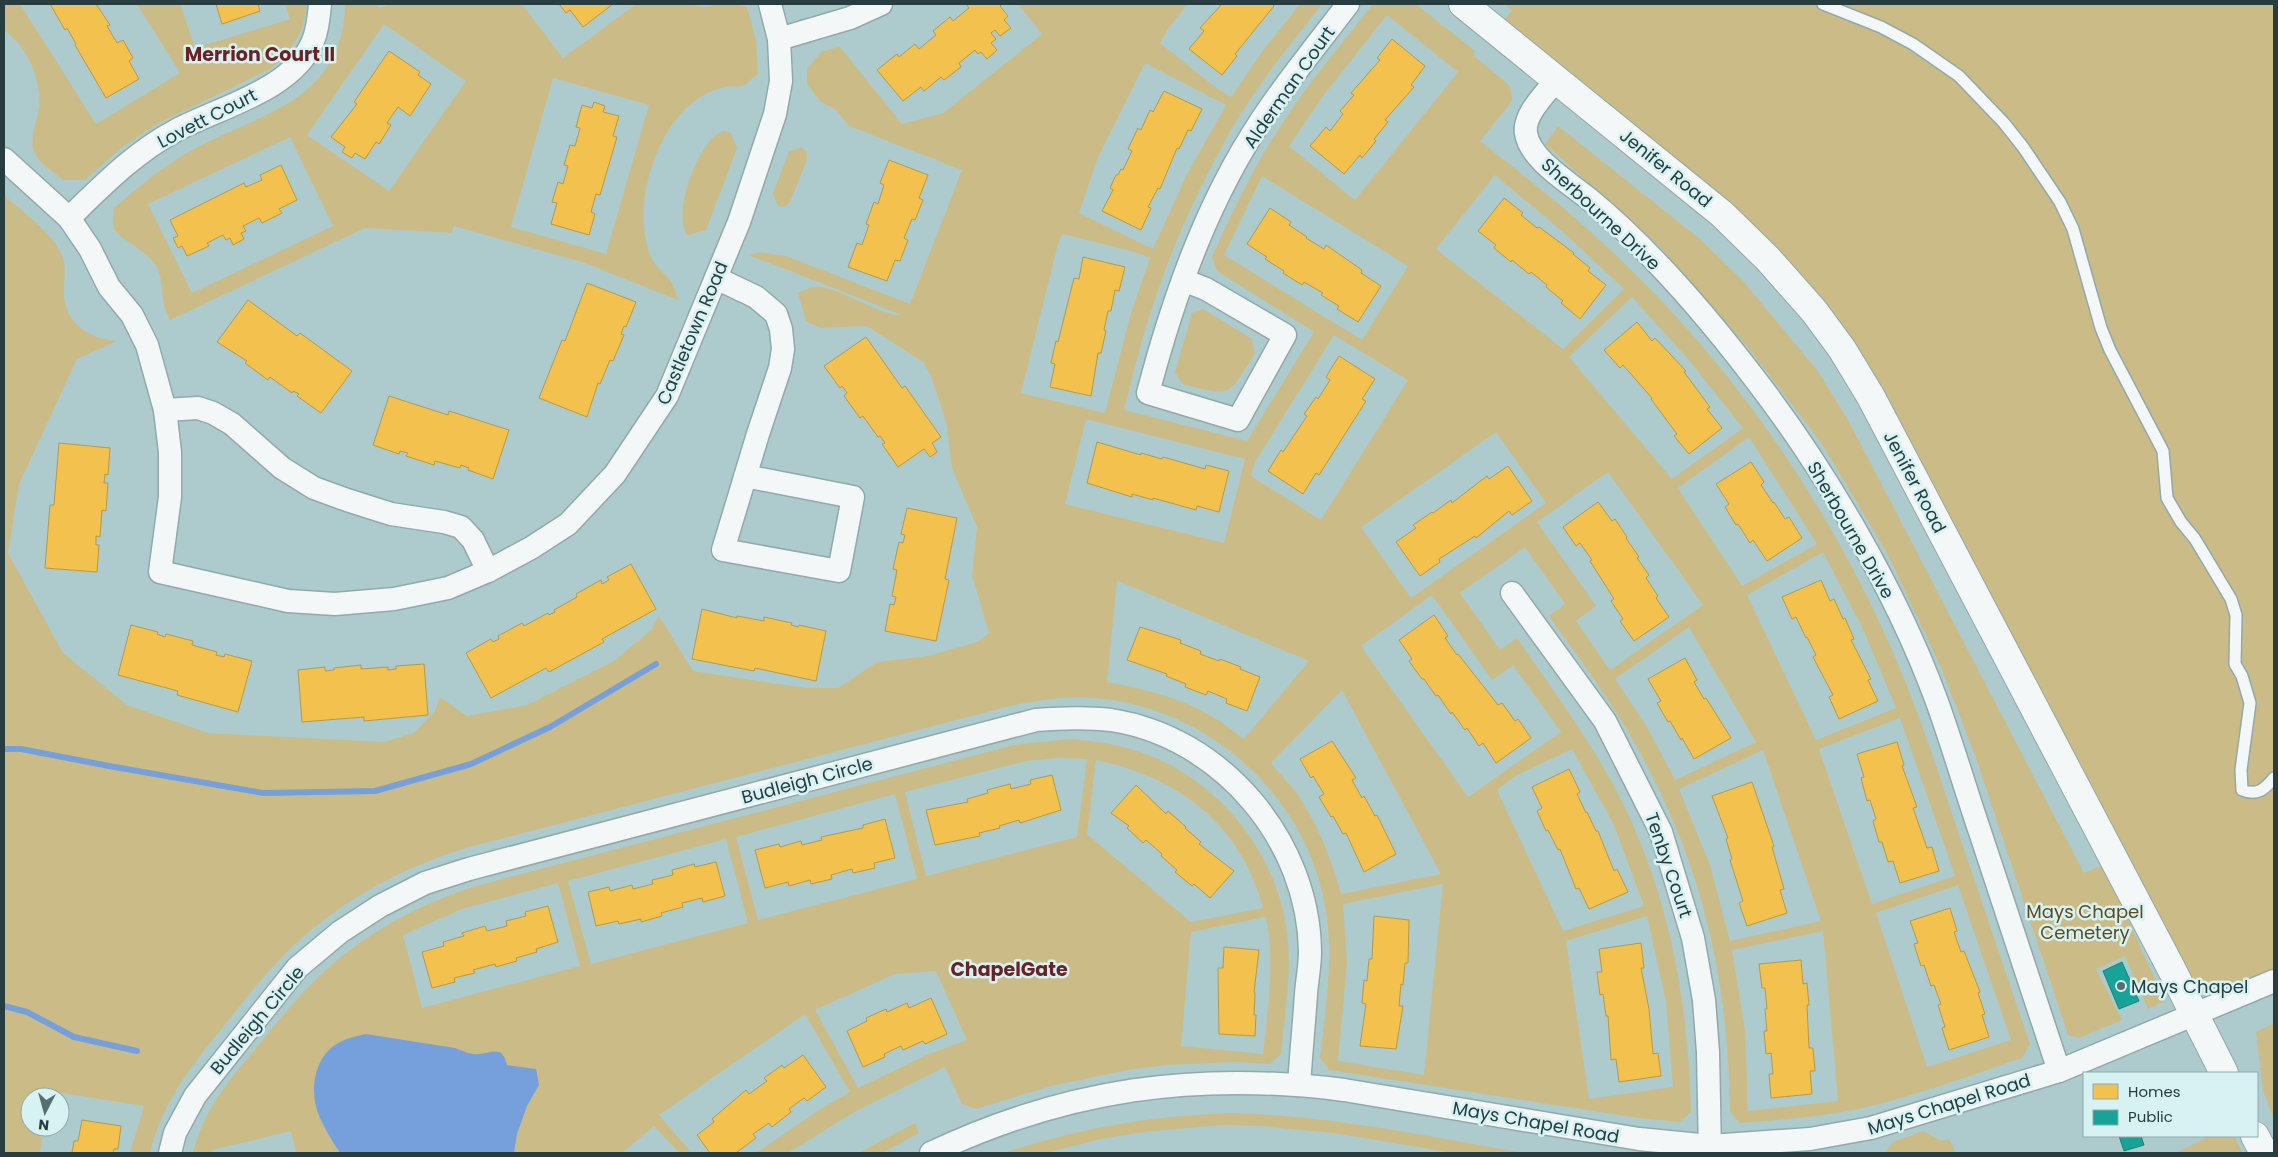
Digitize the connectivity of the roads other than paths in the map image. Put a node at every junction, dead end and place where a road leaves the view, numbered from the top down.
1 (320, 4) edge
2 (770, 4) edge
3 (881, 4) edge
4 (1348, 4) edge
5 (1463, 4) edge
6 (1823, 4) edge
7 (779, 39) junction
8 (1557, 79) junction
9 (4, 159) edge
10 (69, 218) junction
11 (716, 278) junction
12 (1183, 280) junction
13 (165, 410) junction
14 (745, 476) junction
15 (488, 571) junction
16 (1512, 593) dead end
17 (2274, 778) edge
18 (2274, 982) edge
19 (2193, 1013) junction
20 (2059, 1071) junction
21 (2223, 1072) edge
22 (1299, 1084) junction
23 (2256, 1137) edge
24 (1710, 1150) edge
25 (170, 1153) edge
26 (931, 1153) edge
27 (2264, 1153) edge

1 - 10 street, Lovett Court
2 - 7 street, Castletown Road
3 - 7 street
4 - 12 street, Alderman Court
5 - 8 street, Jenifer Road
6 - 17 lane
7 - 11 street, Castletown Road
8 - 19 street, Jenifer Road
8 - 20 street, Sherbourne Drive
9 - 10 street, Castletown Road
10 - 13 street, Castletown Road
11 - 14 street
11 - 15 street, Castletown Road
12 - 12 street, Alderman Court
13 - 15 street
13 - 15 street, Castletown Road
14 - 14 street
16 - 24 street, Tenby Court
18 - 19 street, Mays Chapel Road
19 - 20 street, Mays Chapel Road
19 - 21 street, Jenifer Road
20 - 24 street, Mays Chapel Road
22 - 24 street, Mays Chapel Road
22 - 25 street, Budleigh Circle
22 - 26 street, Mays Chapel Road
23 - 27 street

